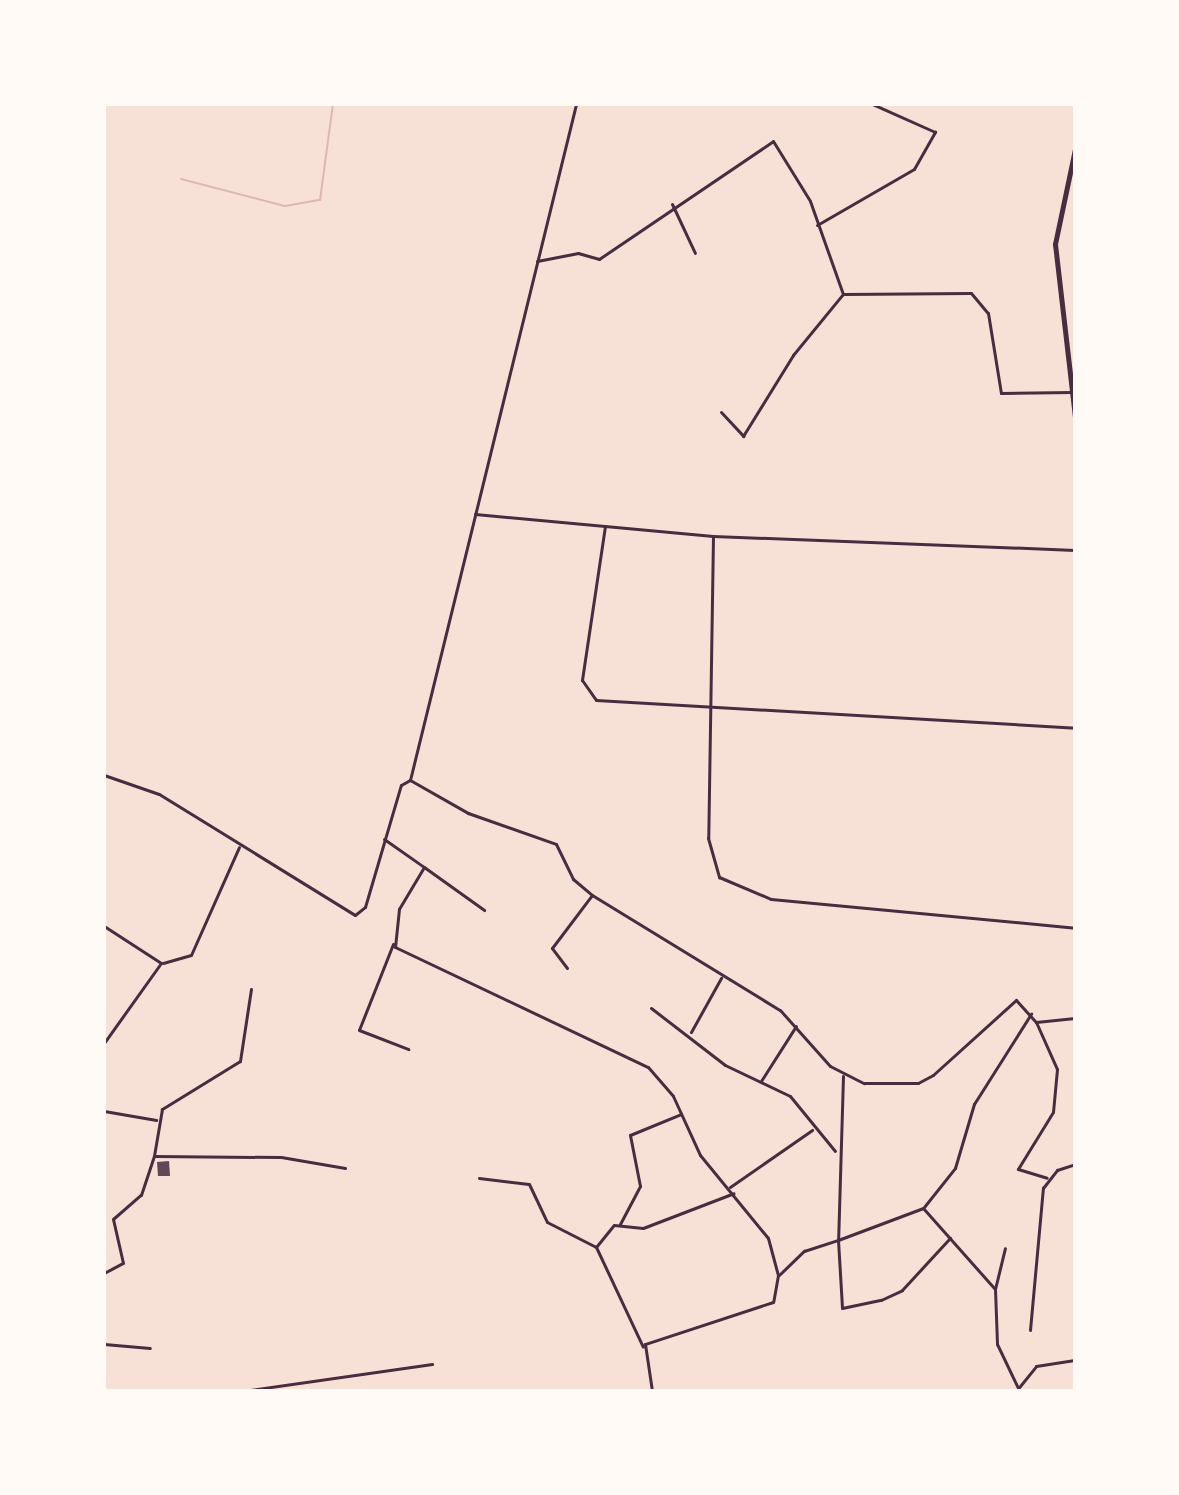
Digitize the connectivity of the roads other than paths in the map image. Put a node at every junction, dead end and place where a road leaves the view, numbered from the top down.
1 (576, 104) edge
2 (872, 104) edge
3 (1075, 149) edge
4 (1075, 201) edge
5 (672, 204) junction
6 (817, 225) junction
7 (695, 253) dead end
8 (537, 261) junction
9 (843, 294) junction
10 (1075, 302) edge
11 (1072, 392) junction
12 (721, 412) dead end
13 (1075, 418) edge
14 (475, 514) junction
15 (605, 526) junction
16 (713, 536) junction
17 (1075, 550) edge
18 (708, 710) junction
19 (1075, 728) edge
20 (104, 775) edge
21 (410, 780) junction
22 (384, 839) junction
23 (239, 847) junction
24 (424, 867) junction
25 (592, 895) junction
26 (484, 910) dead end
27 (104, 926) edge
28 (1075, 928) edge
29 (393, 944) junction
30 (161, 963) junction
31 (567, 968) dead end
32 (721, 978) junction
33 (251, 989) dead end
34 (651, 1008) dead end
35 (1031, 1014) junction
36 (1075, 1018) edge
37 (1036, 1022) junction
38 (796, 1026) junction
39 (691, 1032) junction
40 (104, 1043) edge
41 (408, 1049) dead end
42 (843, 1076) junction
43 (761, 1081) junction
44 (104, 1111) edge
45 (681, 1114) junction
46 (156, 1120) junction
47 (813, 1130) junction
48 (835, 1151) junction
49 (154, 1156) junction
50 (1075, 1164) edge
51 (345, 1168) dead end
52 (479, 1178) dead end
53 (1047, 1178) junction
54 (730, 1187) junction
55 (735, 1192) junction
56 (923, 1208) junction
57 (620, 1224) junction
58 (950, 1238) junction
59 (838, 1240) junction
60 (596, 1247) junction
61 (1005, 1248) dead end
62 (104, 1273) edge
63 (778, 1275) junction
64 (995, 1289) junction
65 (1030, 1330) dead end
66 (104, 1344) edge
67 (643, 1347) junction
68 (150, 1348) dead end
69 (1075, 1360) edge
70 (432, 1364) dead end
71 (1016, 1388) edge
72 (243, 1391) edge
73 (652, 1391) edge

1 - 8 street
2 - 6 street
3 - 11 main road
4 - 10 main road
5 - 6 street
5 - 7 street
5 - 8 street
6 - 9 street
8 - 14 street
9 - 11 street
9 - 12 street
11 - 13 main road
14 - 15 street
14 - 21 street
15 - 16 street
15 - 18 street
16 - 17 street
16 - 18 street
18 - 19 street
18 - 28 street
20 - 23 street
21 - 22 street
21 - 25 street
22 - 23 street
22 - 24 street
23 - 30 street
24 - 26 street
24 - 29 street
25 - 31 street
25 - 32 street
27 - 30 street
29 - 41 street
29 - 45 street
30 - 40 street
32 - 38 street
32 - 39 street
33 - 46 street
34 - 39 street
35 - 37 street
35 - 42 street
35 - 56 street
36 - 37 street
37 - 53 street
38 - 42 street
38 - 43 street
39 - 43 street
42 - 48 street
43 - 47 street
44 - 46 street
45 - 54 street
45 - 57 street
46 - 49 street
47 - 48 street
47 - 54 street
48 - 59 street
49 - 51 street
49 - 62 street
50 - 53 street
52 - 60 street
53 - 65 street
54 - 55 street
55 - 57 street
55 - 63 street
56 - 58 street
56 - 59 street
57 - 60 street
58 - 59 street
58 - 64 street
59 - 63 street
60 - 67 street
61 - 64 street
63 - 67 street
64 - 71 street
66 - 68 street
67 - 73 street
69 - 71 street
70 - 72 street

